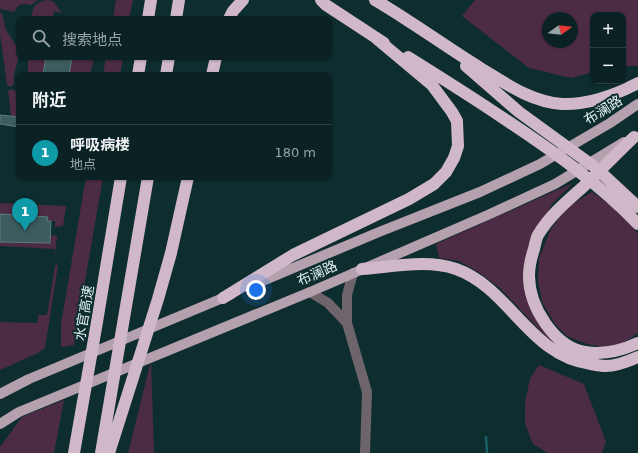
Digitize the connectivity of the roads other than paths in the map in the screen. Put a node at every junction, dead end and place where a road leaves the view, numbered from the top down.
1 (151, 0) edge
2 (179, 0) edge
3 (243, 0) edge
4 (374, 0) edge
5 (321, 2) edge
6 (148, 16) edge
7 (176, 16) edge
8 (230, 16) edge
9 (377, 39) junction
10 (443, 45) junction
11 (140, 60) edge
12 (168, 60) edge
13 (215, 60) edge
14 (138, 72) edge
15 (166, 72) edge
16 (213, 72) edge
17 (638, 83) edge
18 (638, 104) edge
19 (530, 129) junction
20 (636, 135) edge
21 (121, 180) edge
22 (147, 180) edge
23 (187, 180) edge
24 (638, 206) edge
25 (638, 224) edge
26 (357, 271) junction
27 (310, 292) junction
28 (223, 298) junction
29 (347, 323) junction
30 (638, 343) edge
31 (638, 357) edge
32 (11, 388) junction
33 (0, 394) edge
34 (0, 400) edge
35 (0, 424) edge
36 (74, 453) edge
37 (101, 453) edge
38 (109, 453) edge
39 (366, 453) edge

1 - 6 highway
2 - 7 highway
3 - 8 highway
4 - 10 highway
5 - 9 highway
9 - 19 highway
9 - 28 highway
10 - 17 highway
10 - 19 highway
11 - 14 highway
12 - 15 highway
13 - 16 highway
18 - 28 main road, 布澜路
19 - 24 highway
19 - 25 highway
20 - 26 main road, 布澜路
20 - 30 highway
21 - 36 highway, 水官高速
22 - 37 highway
23 - 38 highway
26 - 27 main road, 布澜路
26 - 29 street
26 - 31 highway
27 - 29 street
27 - 35 main road, 布澜路
28 - 32 main road, 布澜路
29 - 39 street
32 - 33 main road, 布澜路
32 - 34 main road, 布澜路

